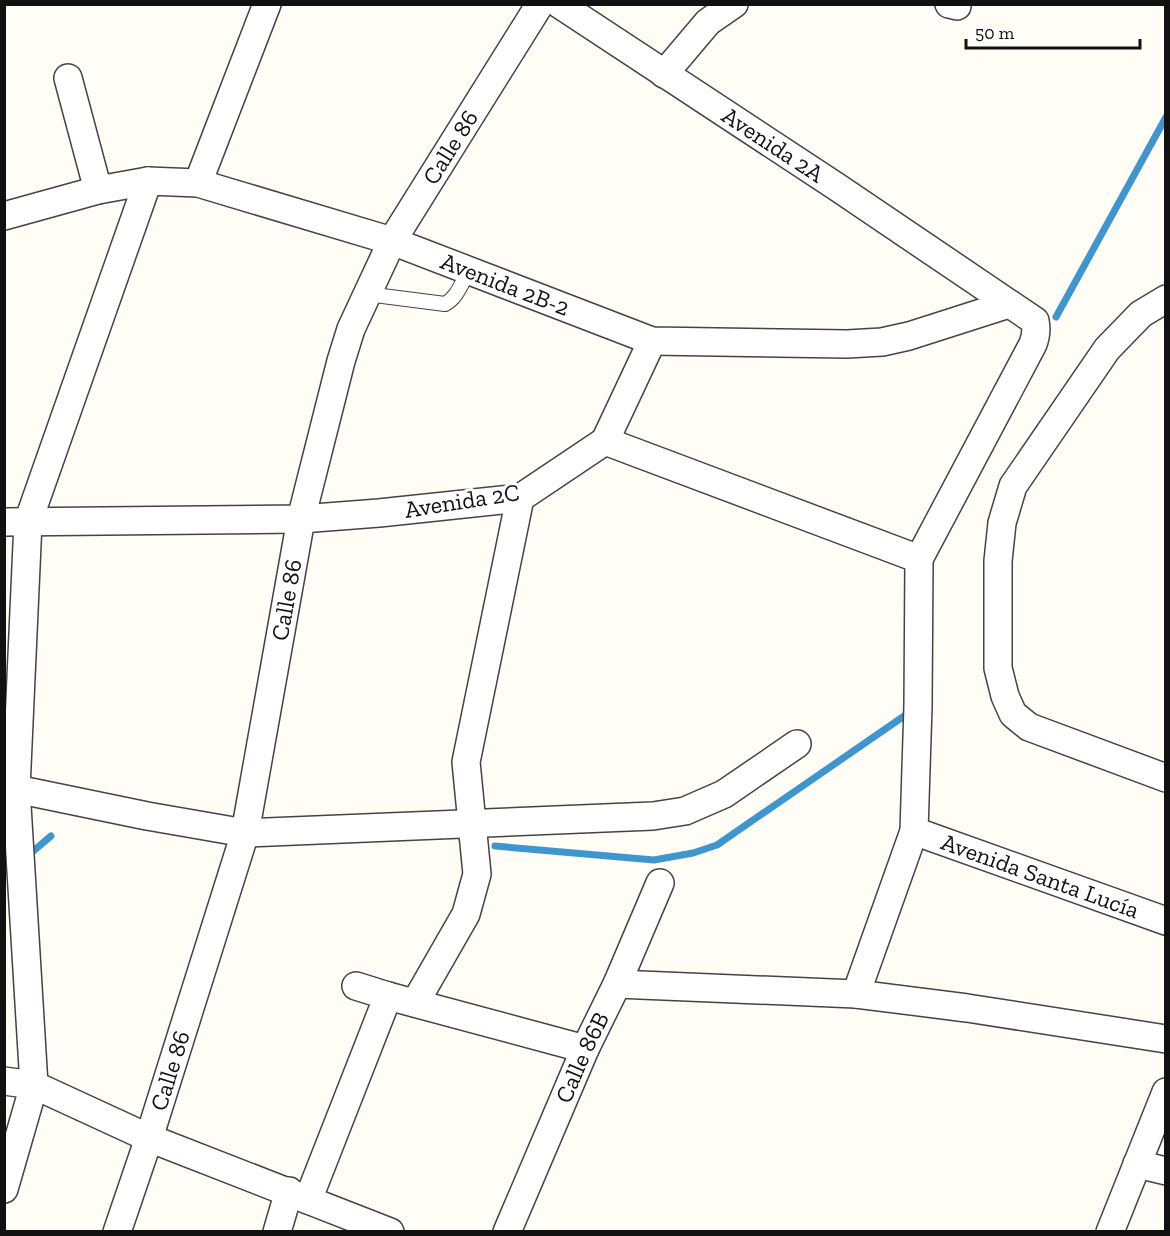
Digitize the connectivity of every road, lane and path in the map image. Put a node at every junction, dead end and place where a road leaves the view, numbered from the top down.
1 (267, 4) edge
2 (540, 4) edge
3 (559, 4) edge
4 (734, 4) edge
5 (664, 74) junction
6 (68, 78) dead end
7 (148, 181) junction
8 (198, 183) junction
9 (98, 190) junction
10 (4, 216) edge
11 (392, 241) junction
12 (469, 271) junction
13 (367, 294) junction
14 (1166, 299) edge
15 (1009, 304) junction
16 (652, 340) junction
17 (605, 441) junction
18 (520, 498) junction
19 (301, 519) junction
20 (16, 522) edge
21 (919, 559) junction
22 (797, 744) dead end
23 (1166, 778) edge
24 (10, 787) edge
25 (472, 824) junction
26 (914, 831) junction
27 (245, 833) junction
28 (660, 883) dead end
29 (1166, 921) edge
30 (617, 984) junction
31 (356, 986) dead end
32 (856, 994) junction
33 (388, 996) junction
34 (415, 1003) junction
35 (1166, 1039) edge
36 (585, 1049) junction
37 (4, 1081) edge
38 (34, 1084) junction
39 (1166, 1092) edge
40 (149, 1138) junction
41 (1137, 1164) junction
42 (1166, 1171) edge
43 (4, 1189) edge
44 (299, 1196) junction
45 (117, 1232) edge
46 (277, 1232) edge
47 (390, 1232) edge
48 (507, 1232) edge
49 (1110, 1232) edge

1 - 8 street
2 - 11 street, Calle 86
3 - 5 street, Avenida 2A
4 - 5 street
5 - 15 street, Avenida 2A
6 - 9 street
7 - 8 street, Avenida 2B-2
7 - 9 street, Avenida 2B-2
7 - 20 street
8 - 11 street, Avenida 2B-2
9 - 10 street, Avenida 2B-2
11 - 12 street, Avenida 2B-2
11 - 13 street, Calle 86
12 - 13 lane
12 - 16 street, Avenida 2B-2
13 - 19 street, Calle 86
14 - 23 street
15 - 16 street, Avenida 2B-2
15 - 21 street, Avenida 2A
16 - 17 street
17 - 18 street, Avenida 2C
17 - 21 street
18 - 19 street, Avenida 2C
18 - 25 street
19 - 20 street, Avenida 2C
19 - 27 street, Calle 86
20 - 24 street
21 - 26 street
22 - 25 street
24 - 27 street
24 - 38 street
25 - 27 street
25 - 34 street
26 - 29 street, Avenida Santa Lucía
26 - 32 street
27 - 40 street, Calle 86
28 - 30 street, Calle 86B
30 - 32 street
30 - 36 street, Calle 86B
31 - 33 street
32 - 35 street
33 - 34 street
33 - 44 street
34 - 36 street
36 - 48 street, Calle 86B
37 - 38 street
38 - 40 street
38 - 43 street
39 - 41 street
40 - 44 street
40 - 45 street, Calle 86
41 - 42 street
41 - 49 street
44 - 46 street
44 - 47 street

